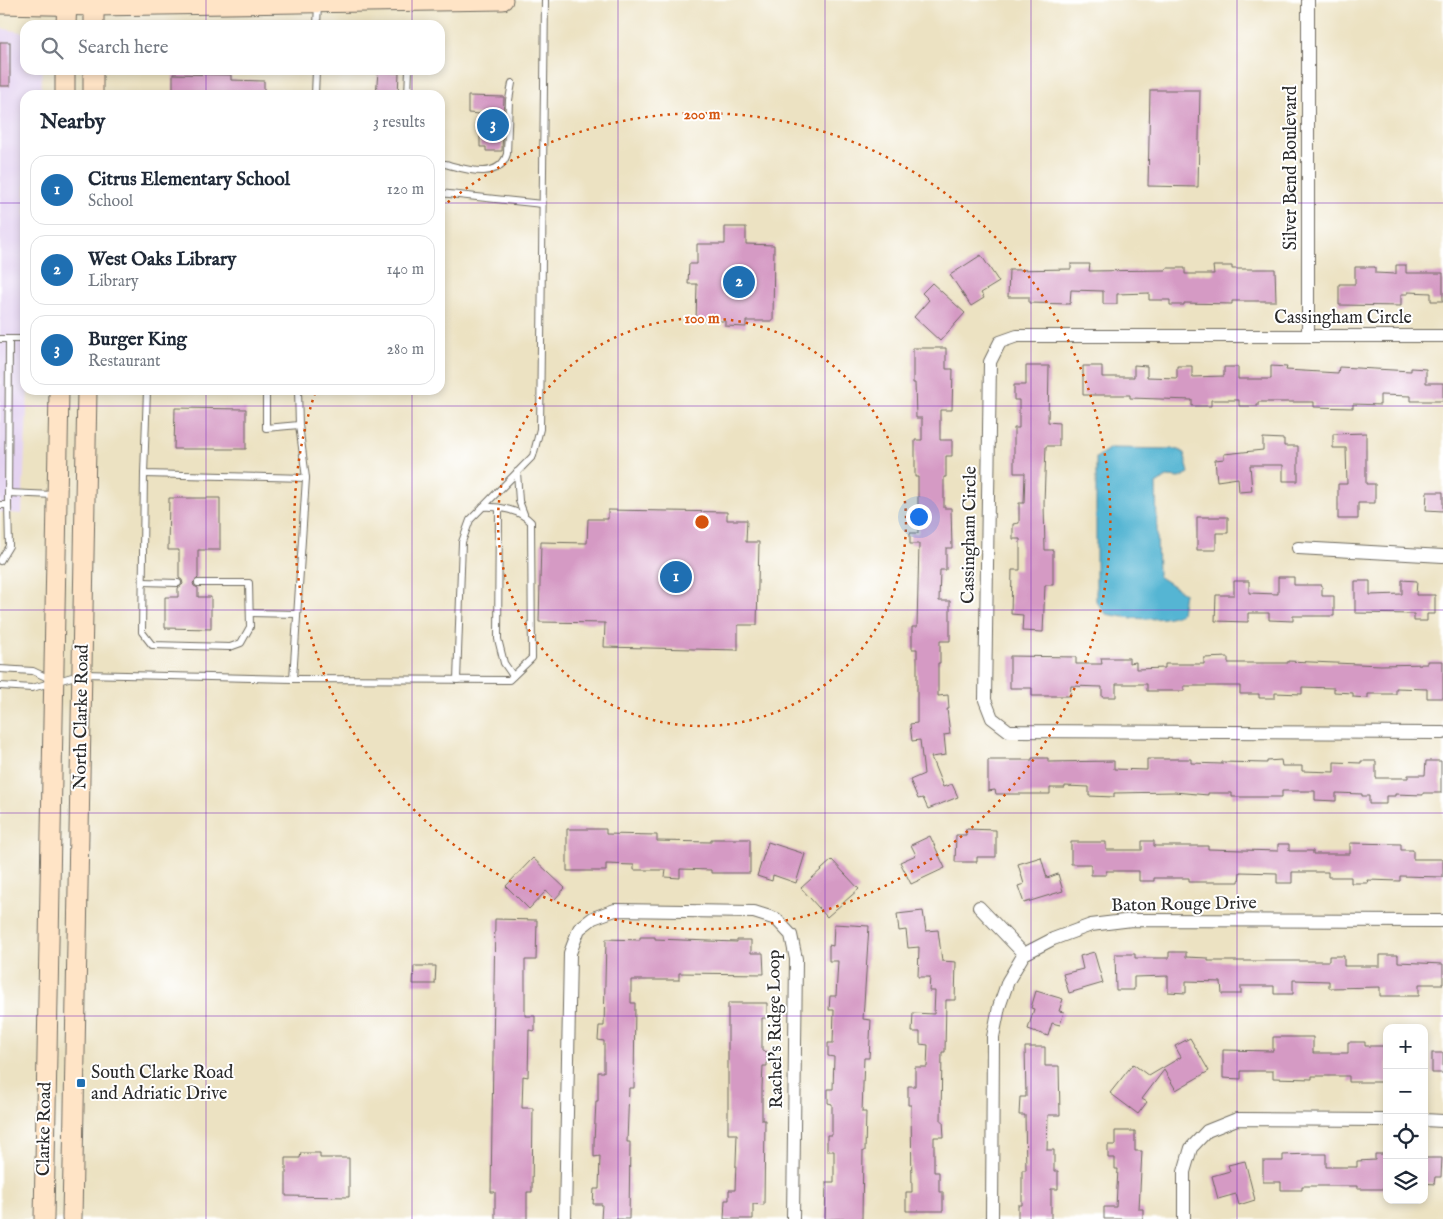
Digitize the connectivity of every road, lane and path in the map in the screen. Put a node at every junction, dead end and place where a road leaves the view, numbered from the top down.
1 (503, 0) edge
2 (545, 0) edge
3 (1308, 0) edge
4 (318, 2) junction
5 (67, 3) edge
6 (94, 3) edge
7 (0, 4) edge
8 (66, 20) edge
9 (94, 20) edge
10 (317, 20) edge
11 (66, 75) edge
12 (93, 75) edge
13 (316, 75) edge
14 (409, 75) edge
15 (512, 83) dead end
16 (65, 90) edge
17 (93, 90) edge
18 (315, 90) edge
19 (408, 90) edge
20 (445, 164) dead end
21 (445, 194) edge
22 (542, 204) junction
23 (1308, 336) junction
24 (1443, 336) edge
25 (0, 339) edge
26 (9, 339) junction
27 (20, 339) edge
28 (59, 395) edge
29 (88, 395) edge
30 (147, 395) edge
31 (266, 395) edge
32 (298, 395) edge
33 (299, 426) junction
34 (517, 472) junction
35 (144, 474) junction
36 (306, 478) junction
37 (8, 493) junction
38 (57, 495) junction
39 (0, 505) edge
40 (8, 505) junction
41 (483, 507) junction
42 (499, 508) junction
43 (524, 514) junction
44 (1298, 548) dead end
45 (1443, 556) edge
46 (0, 561) edge
47 (143, 582) junction
48 (178, 583) dead end
49 (198, 583) dead end
50 (250, 613) junction
51 (297, 614) junction
52 (0, 670) edge
53 (82, 674) junction
54 (513, 676) junction
55 (293, 679) junction
56 (457, 680) junction
57 (53, 681) junction
58 (0, 686) edge
59 (1443, 733) edge
60 (979, 906) dead end
61 (1443, 922) edge
62 (1024, 954) junction
63 (47, 1038) junction
64 (75, 1043) junction
65 (1383, 1120) edge
66 (1428, 1120) edge
67 (1443, 1120) edge
68 (44, 1219) edge
69 (72, 1219) edge
70 (565, 1219) edge
71 (793, 1219) edge
72 (992, 1219) edge
73 (1184, 1219) edge

1 - 4 street
2 - 22 lane
3 - 23 street, Silver Bend Boulevard
4 - 6 street
4 - 10 lane
5 - 6 street
5 - 7 street
5 - 8 street
6 - 9 street
11 - 16 street
12 - 17 street
13 - 18 lane
14 - 19 lane
15 - 20 lane
21 - 22 lane
22 - 34 lane
23 - 24 street, Cassingham Circle
23 - 59 street, Cassingham Circle
25 - 26 lane
26 - 27 lane
26 - 37 lane
28 - 38 street, North Clarke Road
29 - 53 street, North Clarke Road
30 - 35 lane
31 - 33 lane
32 - 33 lane
33 - 36 lane
34 - 41 lane
34 - 43 lane
35 - 36 lane
35 - 47 lane
36 - 51 lane
37 - 38 lane
37 - 40 lane
38 - 57 street, North Clarke Road
39 - 40 lane
40 - 46 lane
41 - 42 lane
41 - 56 lane
42 - 43 lane
42 - 54 lane
43 - 54 lane
44 - 45 street
47 - 48 lane
47 - 50 lane
49 - 50 lane
50 - 51 lane
51 - 55 lane
52 - 57 lane
53 - 55 lane
53 - 57 lane
53 - 64 street, North Clarke Road
54 - 56 lane
55 - 56 lane
57 - 58 lane
57 - 63 street, North Clarke Road
60 - 62 street
61 - 62 street, Baton Rouge Drive
62 - 72 street
63 - 64 street
63 - 68 street, Clarke Road
64 - 69 street, Clarke Road
65 - 73 street
66 - 67 street
70 - 71 street, Rachel's Ridge Loop

